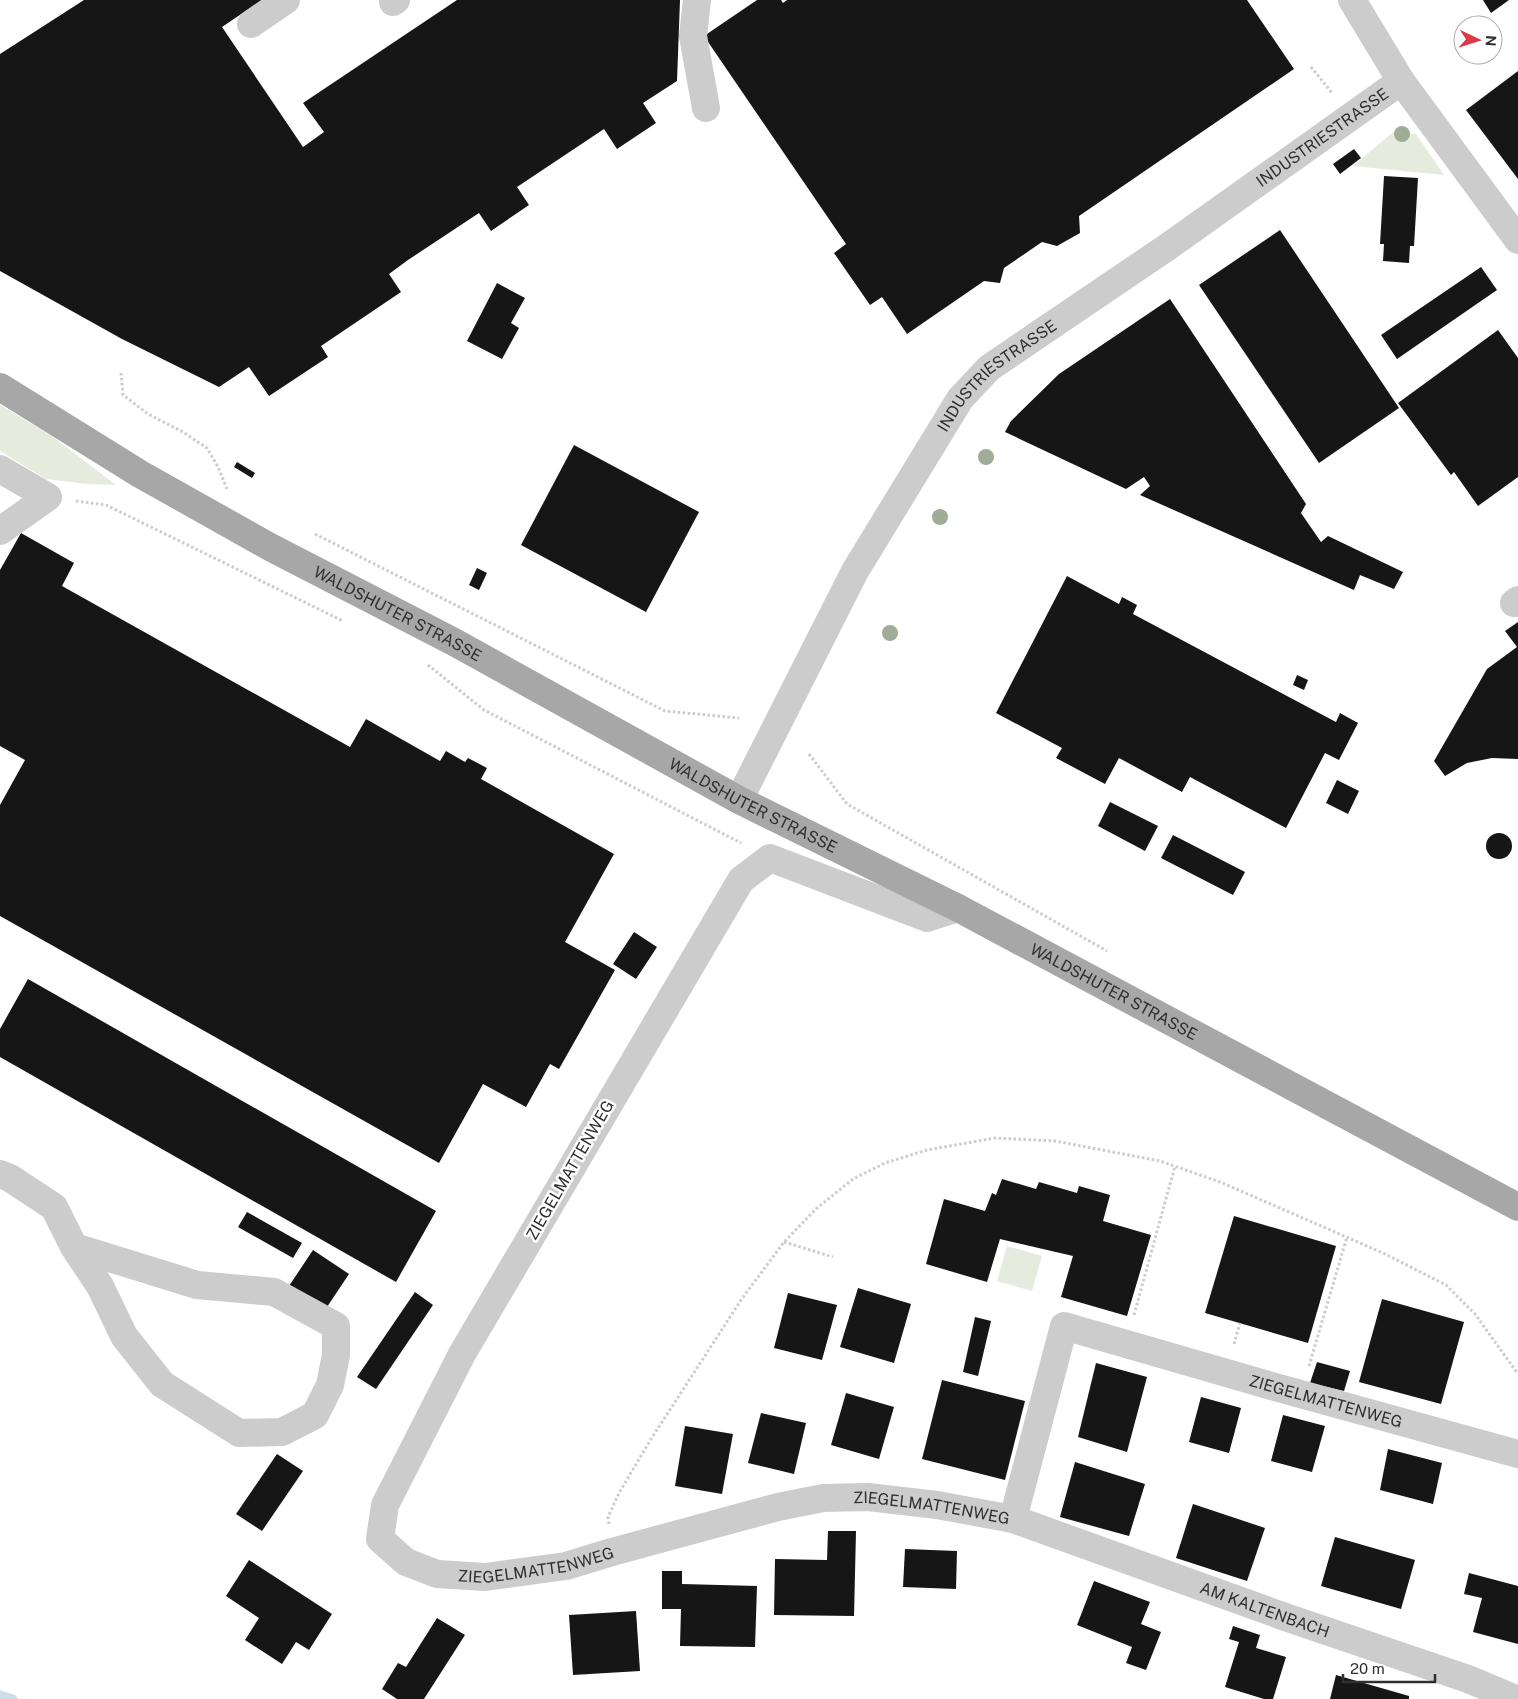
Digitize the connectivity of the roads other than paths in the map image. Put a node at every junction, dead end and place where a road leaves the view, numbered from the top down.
1 (286, 0) edge
2 (697, 0) edge
3 (1352, 0) edge
4 (252, 24) dead end
5 (1401, 81) junction
6 (706, 108) dead end
7 (1518, 240) edge
8 (0, 387) edge
9 (0, 469) edge
10 (0, 531) edge
11 (739, 800) junction
12 (958, 908) junction
13 (0, 1174) edge
14 (1518, 1207) edge
15 (74, 1246) junction
16 (1518, 1454) edge
17 (1014, 1519) junction
18 (1516, 1699) edge

1 - 4 street
2 - 6 street
3 - 5 street
5 - 7 street
5 - 11 street, INDUSTRIESTRASSE
8 - 11 main road, WALDSHUTER STRASSE
9 - 10 street
11 - 12 main road, WALDSHUTER STRASSE
12 - 14 main road, WALDSHUTER STRASSE
12 - 17 street, ZIEGELMATTENWEG
13 - 15 street
15 - 15 street
16 - 17 street, ZIEGELMATTENWEG
17 - 18 street, AM KALTENBACH

